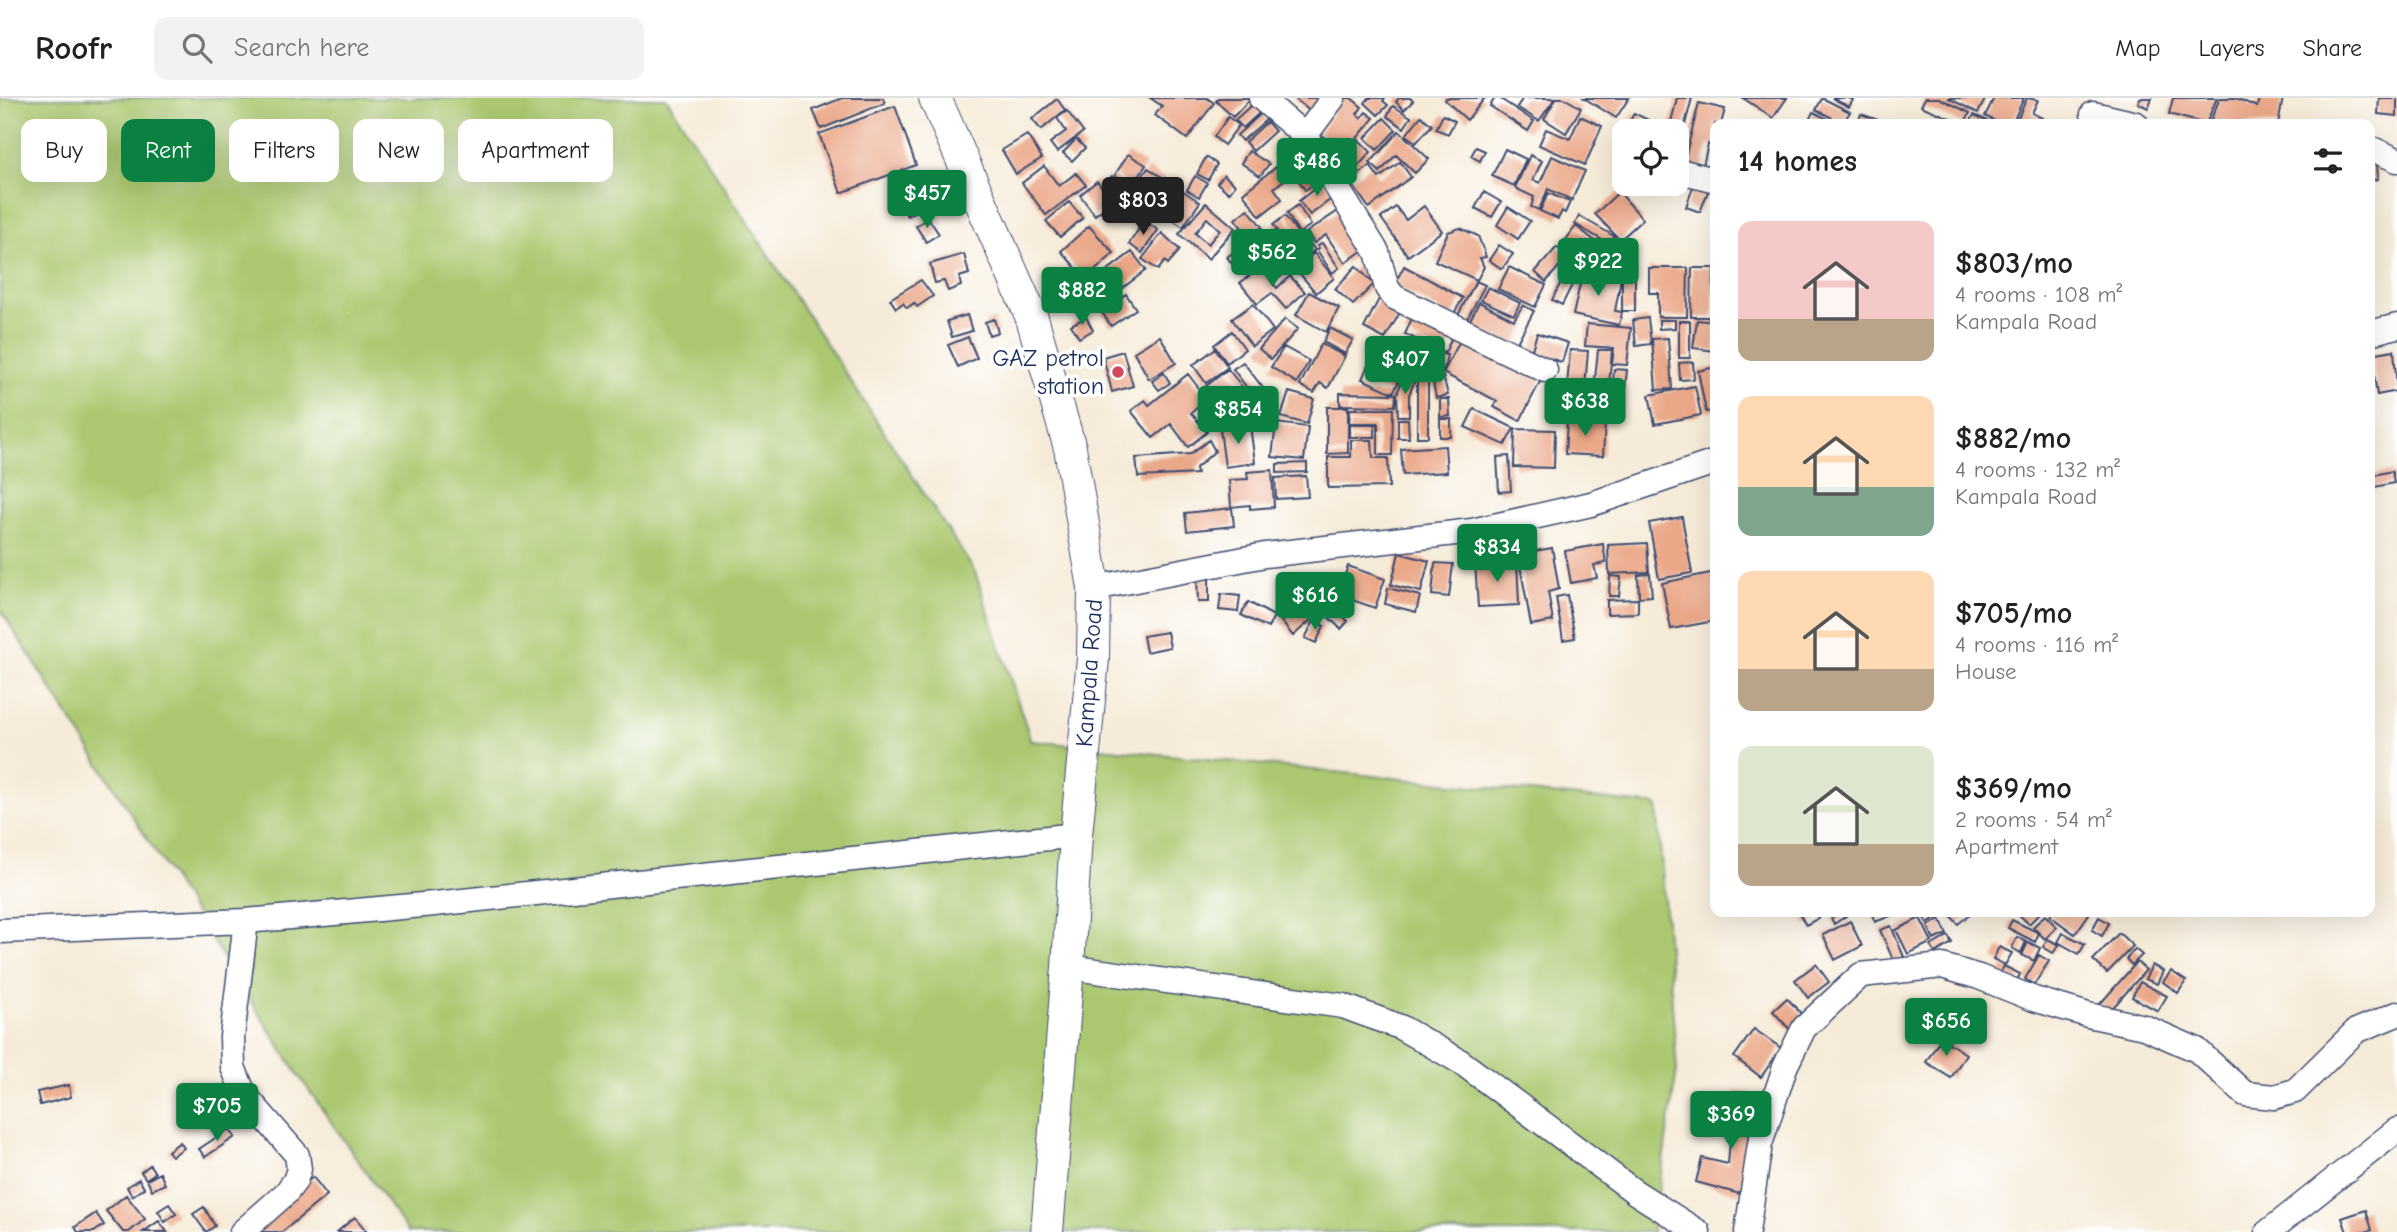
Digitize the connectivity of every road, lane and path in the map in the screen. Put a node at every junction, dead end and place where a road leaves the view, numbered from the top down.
1 (935, 98) edge
2 (1261, 98) edge
3 (1332, 98) edge
4 (2095, 112) edge
5 (2119, 119) edge
6 (1305, 136) junction
7 (2375, 150) edge
8 (2396, 159) edge
9 (1689, 173) edge
10 (1710, 179) edge
11 (2397, 326) edge
12 (2375, 332) edge
13 (1545, 370) dead end
14 (1710, 464) edge
15 (1094, 588) junction
16 (1076, 835) junction
17 (246, 921) junction
18 (0, 932) edge
19 (1069, 967) junction
20 (2397, 1014) edge
21 (2397, 1130) edge
22 (242, 1232) edge
23 (1047, 1232) edge
24 (1698, 1232) edge
25 (1746, 1232) edge
26 (2269, 1232) edge

1 - 15 main road, Kampala Road
2 - 6 street
3 - 6 street
4 - 5 street
6 - 13 street
7 - 8 street
9 - 10 street
11 - 12 street
14 - 15 street
15 - 16 main road, Kampala Road
16 - 17 street
16 - 19 main road, Kampala Road
17 - 18 street
17 - 22 street
19 - 23 main road, Kampala Road
19 - 24 street
20 - 25 street
21 - 26 street

